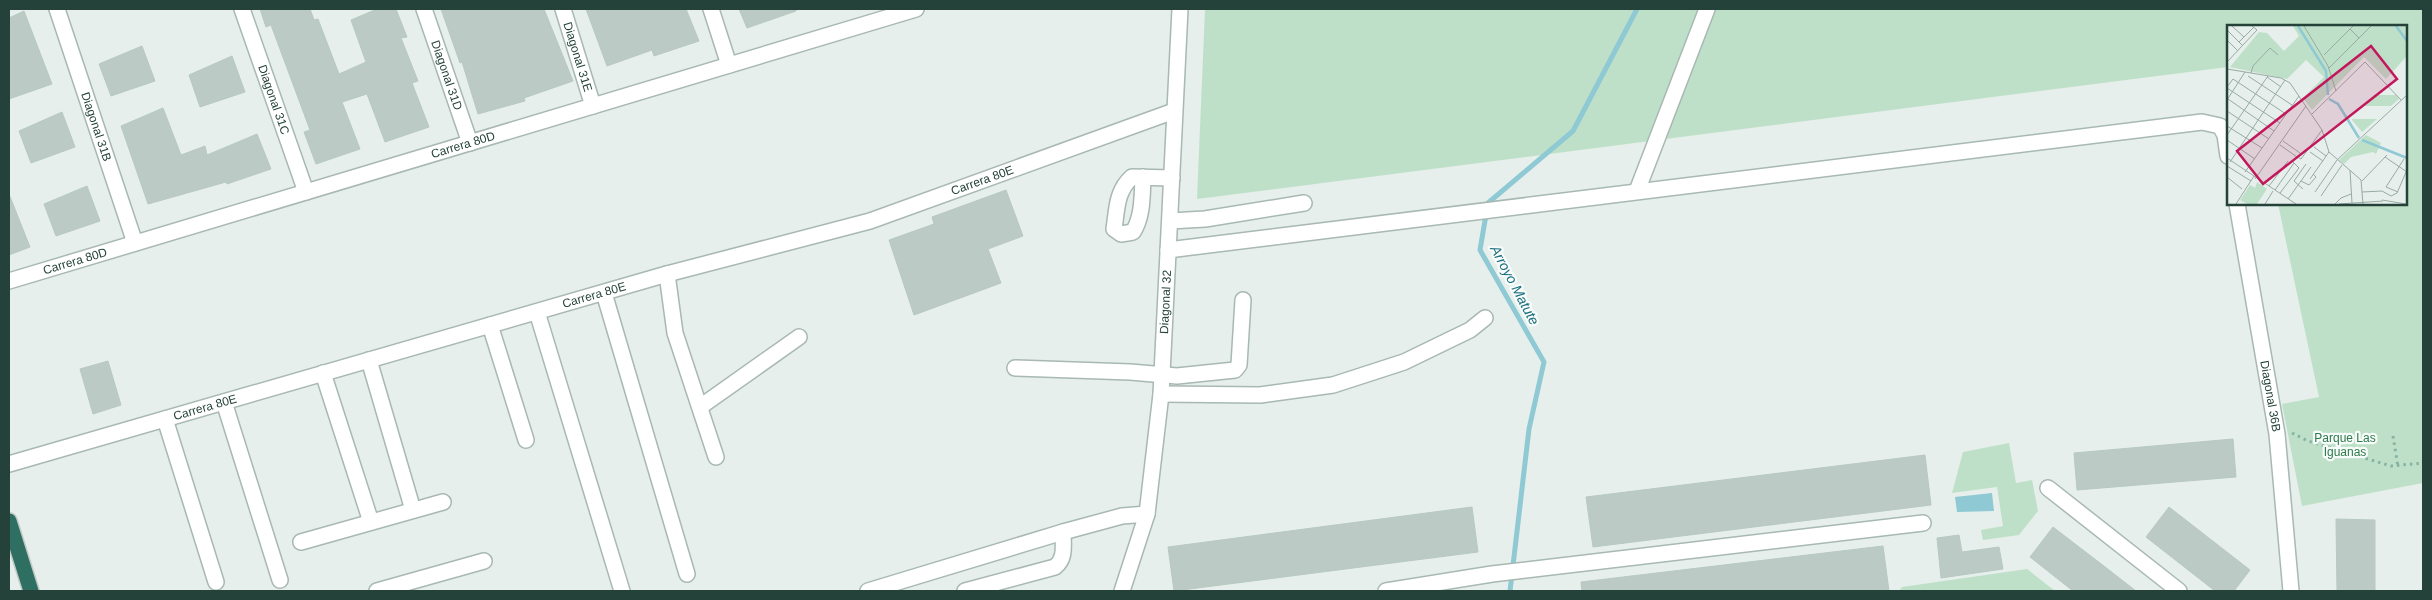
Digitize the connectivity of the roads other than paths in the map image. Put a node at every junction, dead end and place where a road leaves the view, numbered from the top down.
1 (58, 9) edge
2 (242, 9) edge
3 (424, 9) edge
4 (563, 9) edge
5 (711, 9) edge
6 (916, 9) edge
7 (1180, 9) edge
8 (1707, 9) edge
9 (880, 14) edge
10 (729, 65) junction
11 (593, 106) junction
12 (1174, 111) junction
13 (470, 142) junction
14 (2227, 150) edge
15 (1143, 177) dead end
16 (1172, 178) junction
17 (1636, 191) junction
18 (306, 192) junction
19 (1304, 202) dead end
20 (2237, 205) edge
21 (1170, 221) junction
22 (134, 243) junction
23 (1168, 250) junction
24 (666, 274) junction
25 (9, 281) edge
26 (604, 292) junction
27 (1243, 300) dead end
28 (537, 312) junction
29 (1485, 318) dead end
30 (490, 326) junction
31 (799, 337) dead end
32 (369, 360) junction
33 (1015, 368) dead end
34 (324, 373) junction
35 (1162, 374) junction
36 (1161, 394) junction
37 (224, 402) junction
38 (700, 407) junction
39 (165, 419) junction
40 (526, 440) dead end
41 (716, 457) dead end
42 (9, 464) edge
43 (2048, 488) dead end
44 (443, 502) dead end
45 (413, 510) junction
46 (1147, 514) junction
47 (9, 520) edge
48 (371, 522) junction
49 (1923, 523) dead end
50 (1063, 532) junction
51 (301, 542) dead end
52 (484, 561) dead end
53 (687, 574) dead end
54 (280, 580) dead end
55 (216, 582) dead end
56 (31, 591) edge
57 (378, 591) edge
58 (622, 591) edge
59 (868, 591) edge
60 (965, 591) edge
61 (1122, 591) edge
62 (1386, 591) edge
63 (2179, 591) edge
64 (2291, 591) edge

1 - 22 street, Diagonal 31B
2 - 18 street, Diagonal 31C
3 - 13 street, Diagonal 31D
4 - 11 street, Diagonal 31E
5 - 10 street
6 - 9 street, Carrera 80D
7 - 12 street, Diagonal 32
8 - 17 street
9 - 10 street, Carrera 80D
10 - 11 street, Carrera 80D
11 - 13 street, Carrera 80D
12 - 16 street, Diagonal 32
12 - 24 street, Carrera 80E
13 - 18 street, Carrera 80D
14 - 17 street
15 - 16 street
16 - 21 street, Diagonal 32
17 - 23 street
18 - 22 street, Carrera 80D
19 - 21 street
20 - 64 street, Diagonal 36B
21 - 23 street, Diagonal 32
22 - 25 street, Carrera 80D
23 - 35 street, Diagonal 32
24 - 26 street, Carrera 80E
24 - 38 street
26 - 28 street, Carrera 80E
26 - 53 street
27 - 35 street
28 - 30 street, Carrera 80E
28 - 58 street
29 - 36 street
30 - 32 street, Carrera 80E
30 - 40 street
31 - 38 street
32 - 34 street, Carrera 80E
32 - 45 street
33 - 35 street
34 - 37 street, Carrera 80E
34 - 48 street
35 - 36 street, Diagonal 32
36 - 46 street, Diagonal 32
37 - 39 street, Carrera 80E
37 - 54 street
38 - 41 street
39 - 42 street, Carrera 80E
39 - 55 street
43 - 63 street
44 - 45 street
45 - 48 street
46 - 50 street
46 - 61 street, Diagonal 32
47 - 56 highway
48 - 51 street
49 - 62 street
50 - 59 street
50 - 60 street
52 - 57 street

